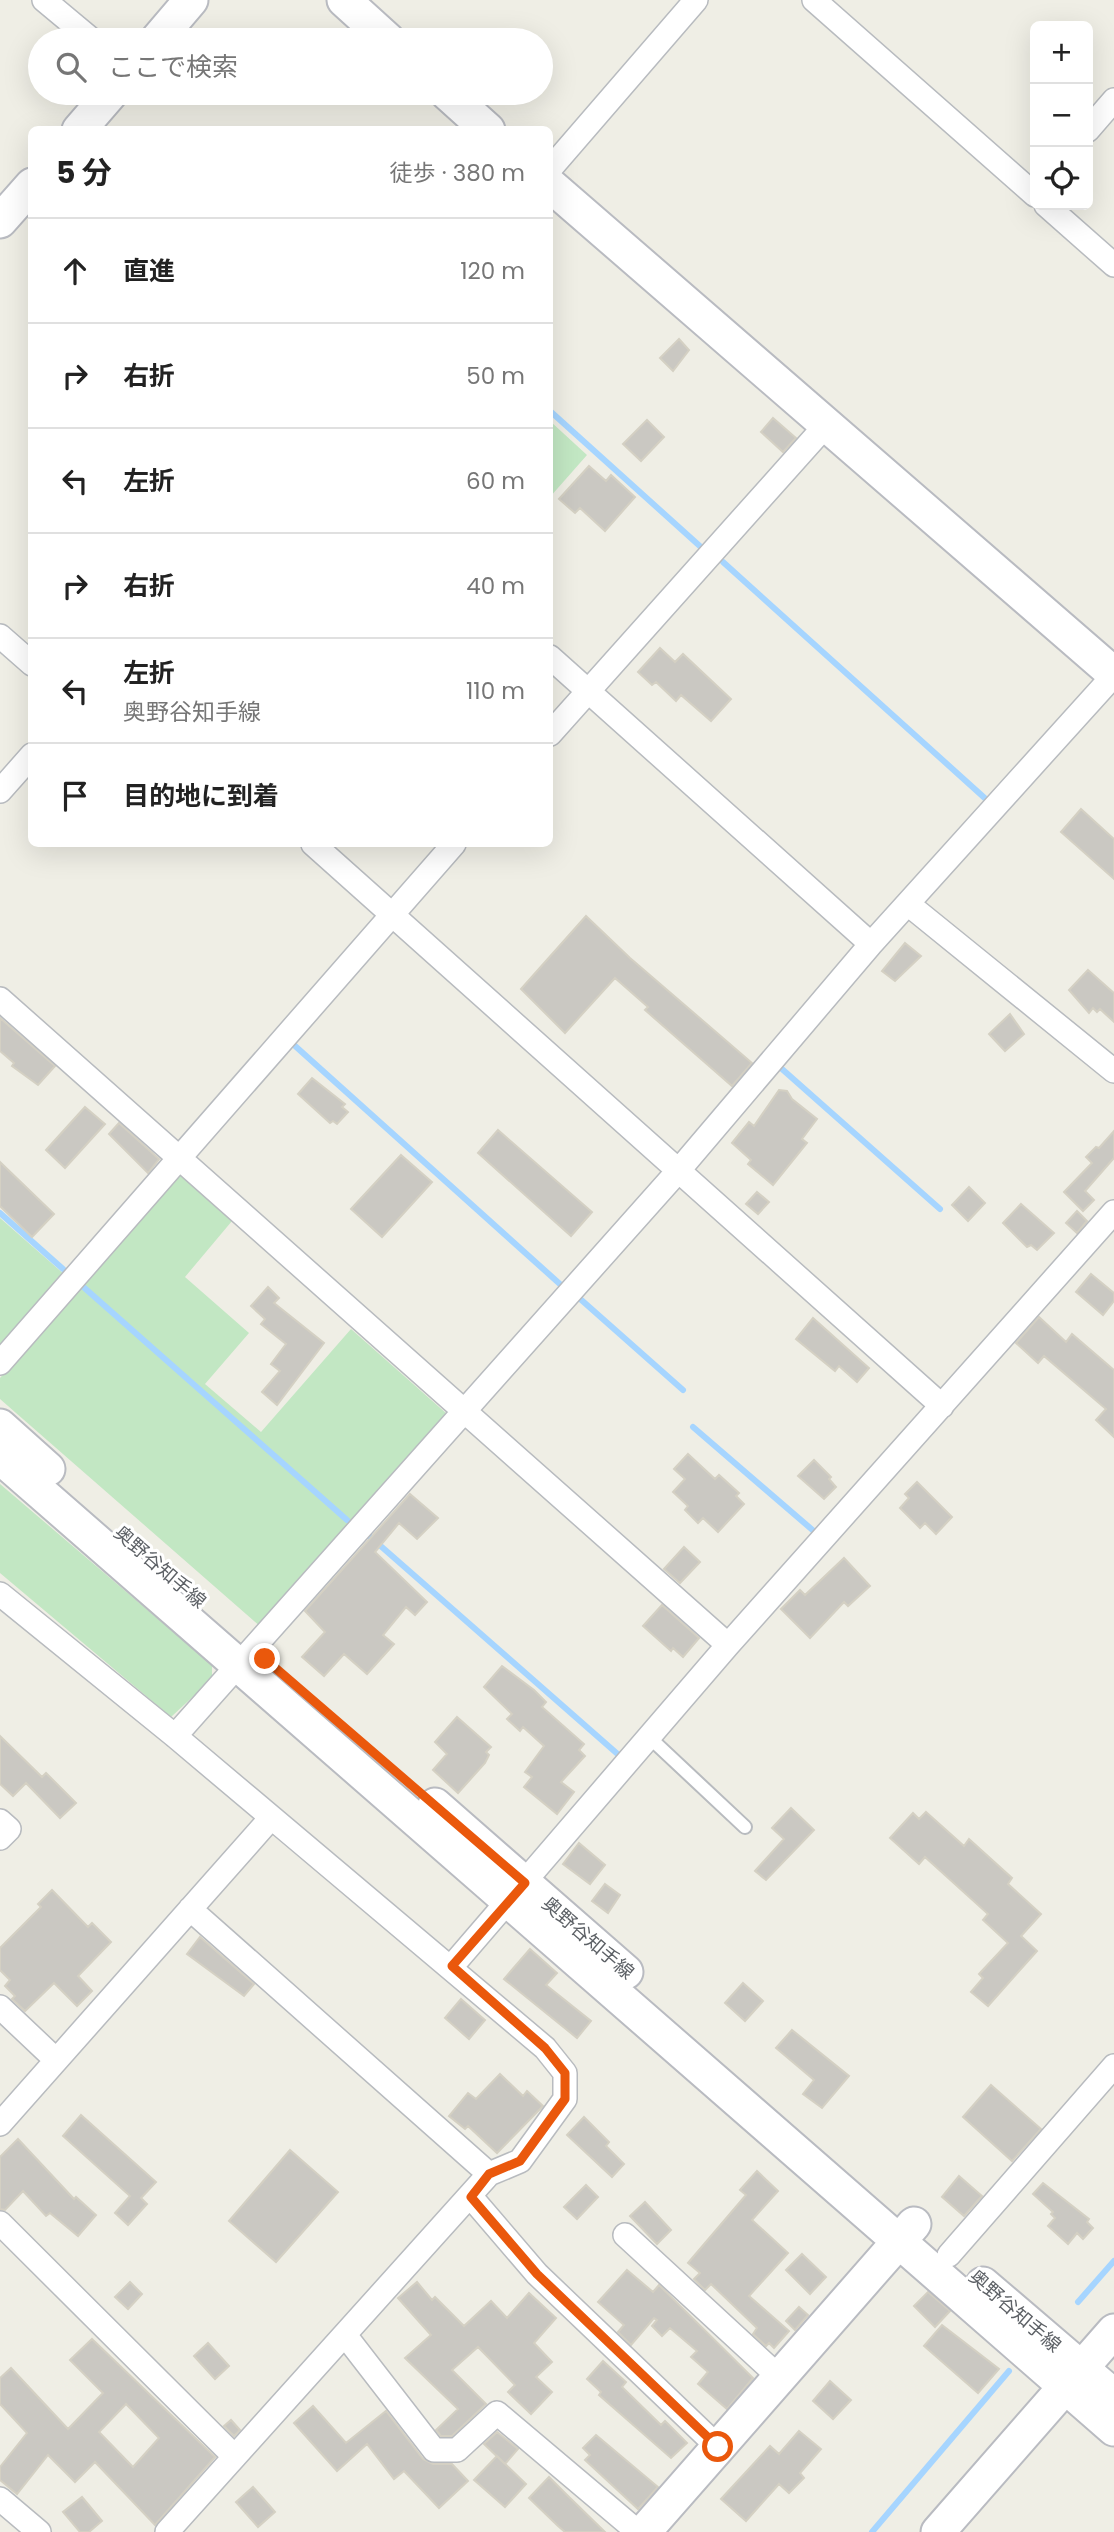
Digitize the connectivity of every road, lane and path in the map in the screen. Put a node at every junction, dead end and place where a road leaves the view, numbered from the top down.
1 (44, 0) edge
2 (191, 0) edge
3 (344, 0) edge
4 (696, 0) edge
5 (814, 0) edge
6 (78, 28) edge
7 (167, 28) edge
8 (375, 28) edge
9 (1114, 100) edge
10 (101, 105) edge
11 (460, 105) edge
12 (1093, 124) edge
13 (82, 126) edge
14 (484, 126) edge
15 (553, 166) edge
16 (553, 188) edge
17 (1030, 190) edge
18 (1053, 210) edge
19 (1114, 265) edge
20 (826, 425) junction
21 (0, 636) edge
22 (28, 660) edge
23 (553, 660) edge
24 (1114, 674) edge
25 (587, 691) junction
26 (553, 731) edge
27 (28, 760) edge
28 (0, 791) edge
29 (316, 847) edge
30 (451, 847) edge
31 (908, 904) junction
32 (393, 914) junction
33 (872, 944) junction
34 (0, 999) edge
35 (1114, 1071) edge
36 (177, 1158) junction
37 (679, 1170) junction
38 (1114, 1212) edge
39 (0, 1363) edge
40 (942, 1406) junction
41 (462, 1411) junction
42 (0, 1426) edge
43 (0, 1457) edge
44 (0, 1594) edge
45 (728, 1644) junction
46 (245, 1656) junction
47 (175, 1735) junction
48 (649, 1737) junction
49 (270, 1819) junction
50 (0, 1821) edge
51 (745, 1827) dead end
52 (0, 1838) edge
53 (517, 1892) junction
54 (190, 1909) junction
55 (452, 1966) junction
56 (0, 2007) edge
57 (55, 2060) junction
58 (1114, 2066) edge
59 (0, 2124) edge
60 (489, 2174) junction
61 (471, 2197) junction
62 (0, 2223) edge
63 (907, 2231) junction
64 (625, 2235) dead end
65 (949, 2255) junction
66 (1114, 2331) edge
67 (345, 2335) junction
68 (779, 2377) junction
69 (1073, 2377) junction
70 (1114, 2396) edge
71 (1114, 2429) edge
72 (718, 2447) junction
73 (234, 2456) junction
74 (0, 2498) edge
75 (39, 2532) edge
76 (167, 2532) edge
77 (638, 2532) edge
78 (644, 2532) edge
79 (938, 2532) edge

1 - 6 street
2 - 7 main road
3 - 8 main road
4 - 15 street
5 - 17 street
9 - 12 street
10 - 13 main road
11 - 14 main road
16 - 20 main road
18 - 19 street
20 - 24 main road
20 - 25 street
21 - 22 street
23 - 25 street
24 - 31 street
25 - 26 street
25 - 33 street
27 - 28 street
29 - 32 street
30 - 32 street
31 - 33 street
31 - 35 street
32 - 36 street
32 - 37 street
33 - 37 street
34 - 36 street
36 - 39 street
36 - 41 street
37 - 40 street
37 - 41 street
38 - 40 street
40 - 45 street
41 - 45 street
41 - 46 street
42 - 46 main road, 奥野谷知手線
43 - 46 main road, 奥野谷知手線
44 - 47 street
45 - 48 street
46 - 47 street
46 - 53 main road, 奥野谷知手線
47 - 49 street
48 - 51 lane
48 - 53 street
49 - 54 street
49 - 55 street
50 - 52 street
53 - 55 street
53 - 63 main road, 奥野谷知手線
54 - 57 street
54 - 60 street
55 - 60 street
56 - 57 street
57 - 59 street
58 - 65 street
60 - 61 street
61 - 67 street
61 - 72 street
62 - 73 street
63 - 65 main road, 奥野谷知手線
63 - 68 main road
63 - 69 main road, 奥野谷知手線
64 - 68 street
65 - 69 main road, 奥野谷知手線
66 - 69 main road
67 - 73 street
67 - 77 street
68 - 72 main road
69 - 70 main road
69 - 71 main road
69 - 79 main road
72 - 78 main road
73 - 76 street
74 - 75 street

